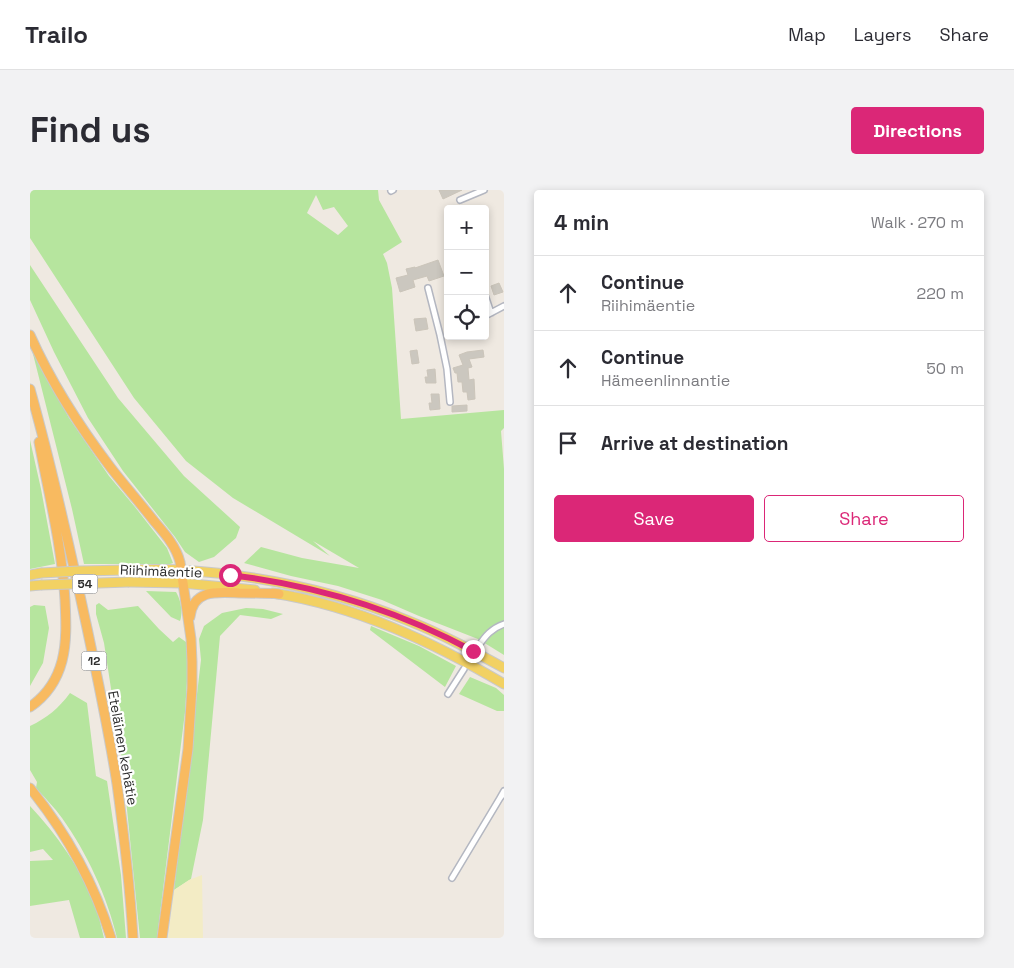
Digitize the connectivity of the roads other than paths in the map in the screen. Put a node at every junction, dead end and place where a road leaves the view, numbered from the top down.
1 (484, 190) edge
2 (460, 200) dead end
3 (428, 288) dead end
4 (504, 306) edge
5 (489, 314) edge
6 (444, 334) edge
7 (30, 335) edge
8 (440, 335) junction
9 (30, 389) edge
10 (30, 395) edge
11 (450, 402) dead end
12 (181, 570) junction
13 (30, 575) edge
14 (182, 583) junction
15 (30, 586) edge
16 (278, 594) junction
17 (504, 624) edge
18 (189, 630) junction
19 (478, 647) dead end
20 (504, 668) edge
21 (464, 669) dead end
22 (504, 684) edge
23 (448, 694) dead end
24 (30, 707) edge
25 (30, 788) edge
26 (503, 794) edge
27 (452, 878) dead end
28 (111, 938) edge
29 (133, 938) edge
30 (162, 938) edge

1 - 2 street
3 - 8 street
4 - 5 street
6 - 8 street
7 - 12 highway
8 - 11 street
9 - 29 highway, Eteläinen kehätie / 12
10 - 24 highway
12 - 13 main road, Riihimäentie / 54, bridge
12 - 14 highway
12 - 20 main road, Riihimäentie
14 - 15 main road, Riihimäentie / 54, bridge
14 - 16 main road, Riihimäentie
14 - 18 highway
16 - 18 highway
16 - 22 main road, Riihimäentie
17 - 19 street
18 - 30 highway
21 - 23 street
25 - 28 highway
26 - 27 street

